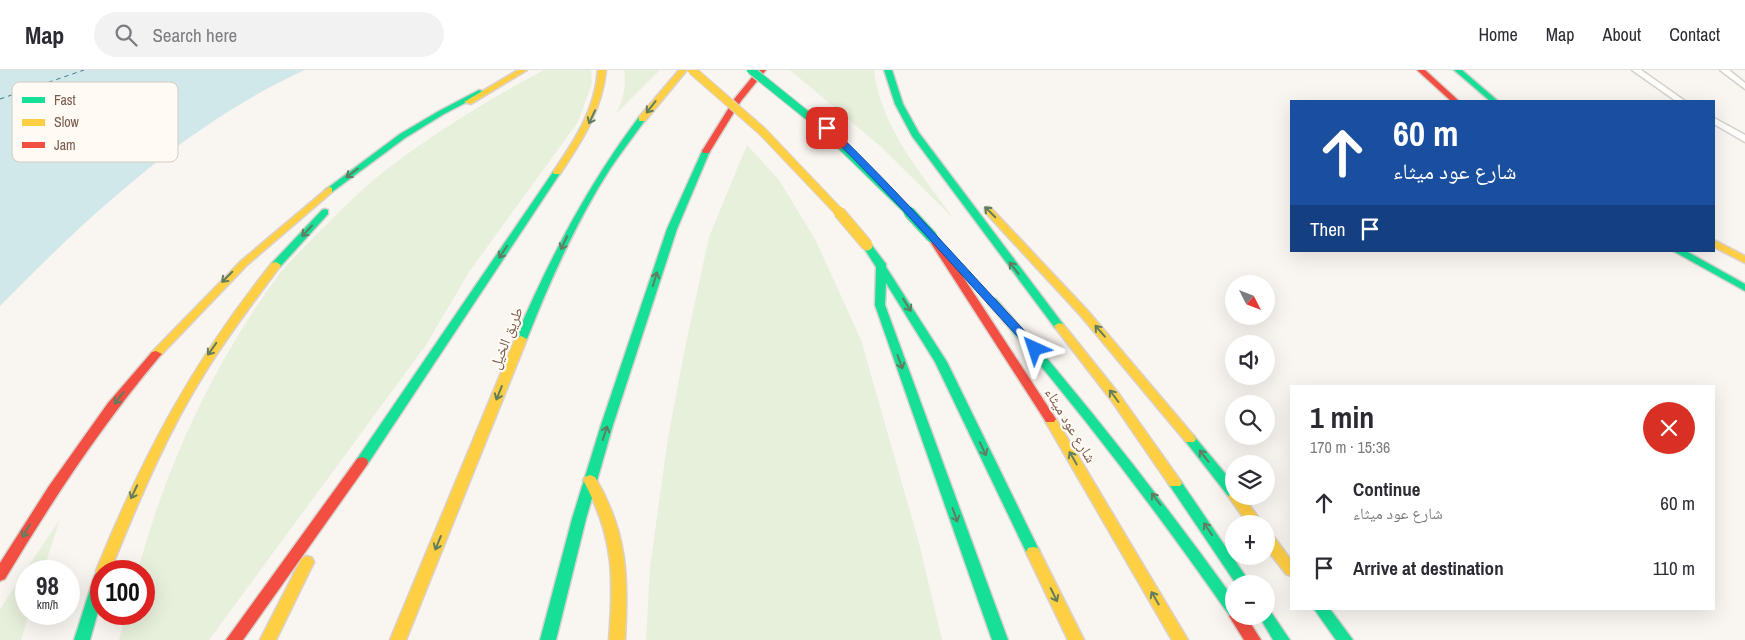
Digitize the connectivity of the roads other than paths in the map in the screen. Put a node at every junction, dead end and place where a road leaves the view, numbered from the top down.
1 (522, 70) edge
2 (602, 70) edge
3 (683, 70) edge
4 (692, 70) edge
5 (752, 70) edge
6 (762, 70) edge
7 (888, 70) edge
8 (1421, 70) edge
9 (1458, 70) edge
10 (1636, 70) edge
11 (1724, 70) edge
12 (1745, 87) edge
13 (482, 92) junction
14 (1454, 100) edge
15 (1493, 100) edge
16 (1680, 100) edge
17 (1715, 122) edge
18 (1745, 138) edge
19 (941, 170) junction
20 (353, 186) dead end
21 (331, 206) dead end
22 (1715, 244) edge
23 (943, 251) junction
24 (1680, 252) edge
25 (1745, 260) edge
26 (881, 264) junction
27 (1745, 288) edge
28 (590, 480) junction
29 (1225, 482) edge
30 (345, 486) junction
31 (1275, 549) edge
32 (107, 560) edge
33 (1290, 569) edge
34 (0, 575) edge
35 (1238, 575) edge
36 (1225, 598) edge
37 (1322, 610) edge
38 (90, 613) edge
39 (1243, 625) edge
40 (1272, 625) edge
41 (82, 640) edge
42 (234, 640) edge
43 (268, 640) edge
44 (398, 640) edge
45 (548, 640) edge
46 (617, 640) edge
47 (1000, 640) edge
48 (1076, 640) edge
49 (1180, 640) edge
50 (1253, 640) edge
51 (1282, 640) edge
52 (1345, 640) edge

1 - 13 main road
2 -> 30 main road
3 -> 44 main road, طريق الخيل
4 - 26 main road, bridge
5 - 23 main road, شارع عود ميثاء, bridge
28 -> 6 main road
7 - 19 main road
8 - 14 main road
9 - 15 main road
10 - 16 lane
11 - 12 lane
13 - 20 main road
13 -> 34 main road
17 - 18 lane
29 -> 19 main road
35 -> 19 main road
21 -> 32 main road
22 - 25 main road
36 -> 23 main road
49 -> 23 main road, شارع عود ميثاء
24 - 27 main road
26 -> 47 main road
26 -> 48 main road
28 - 45 main road
28 - 46 main road
30 - 42 main road
30 - 43 main road
31 - 33 main road
37 - 52 main road
38 - 41 main road
39 - 50 main road
40 - 51 main road

